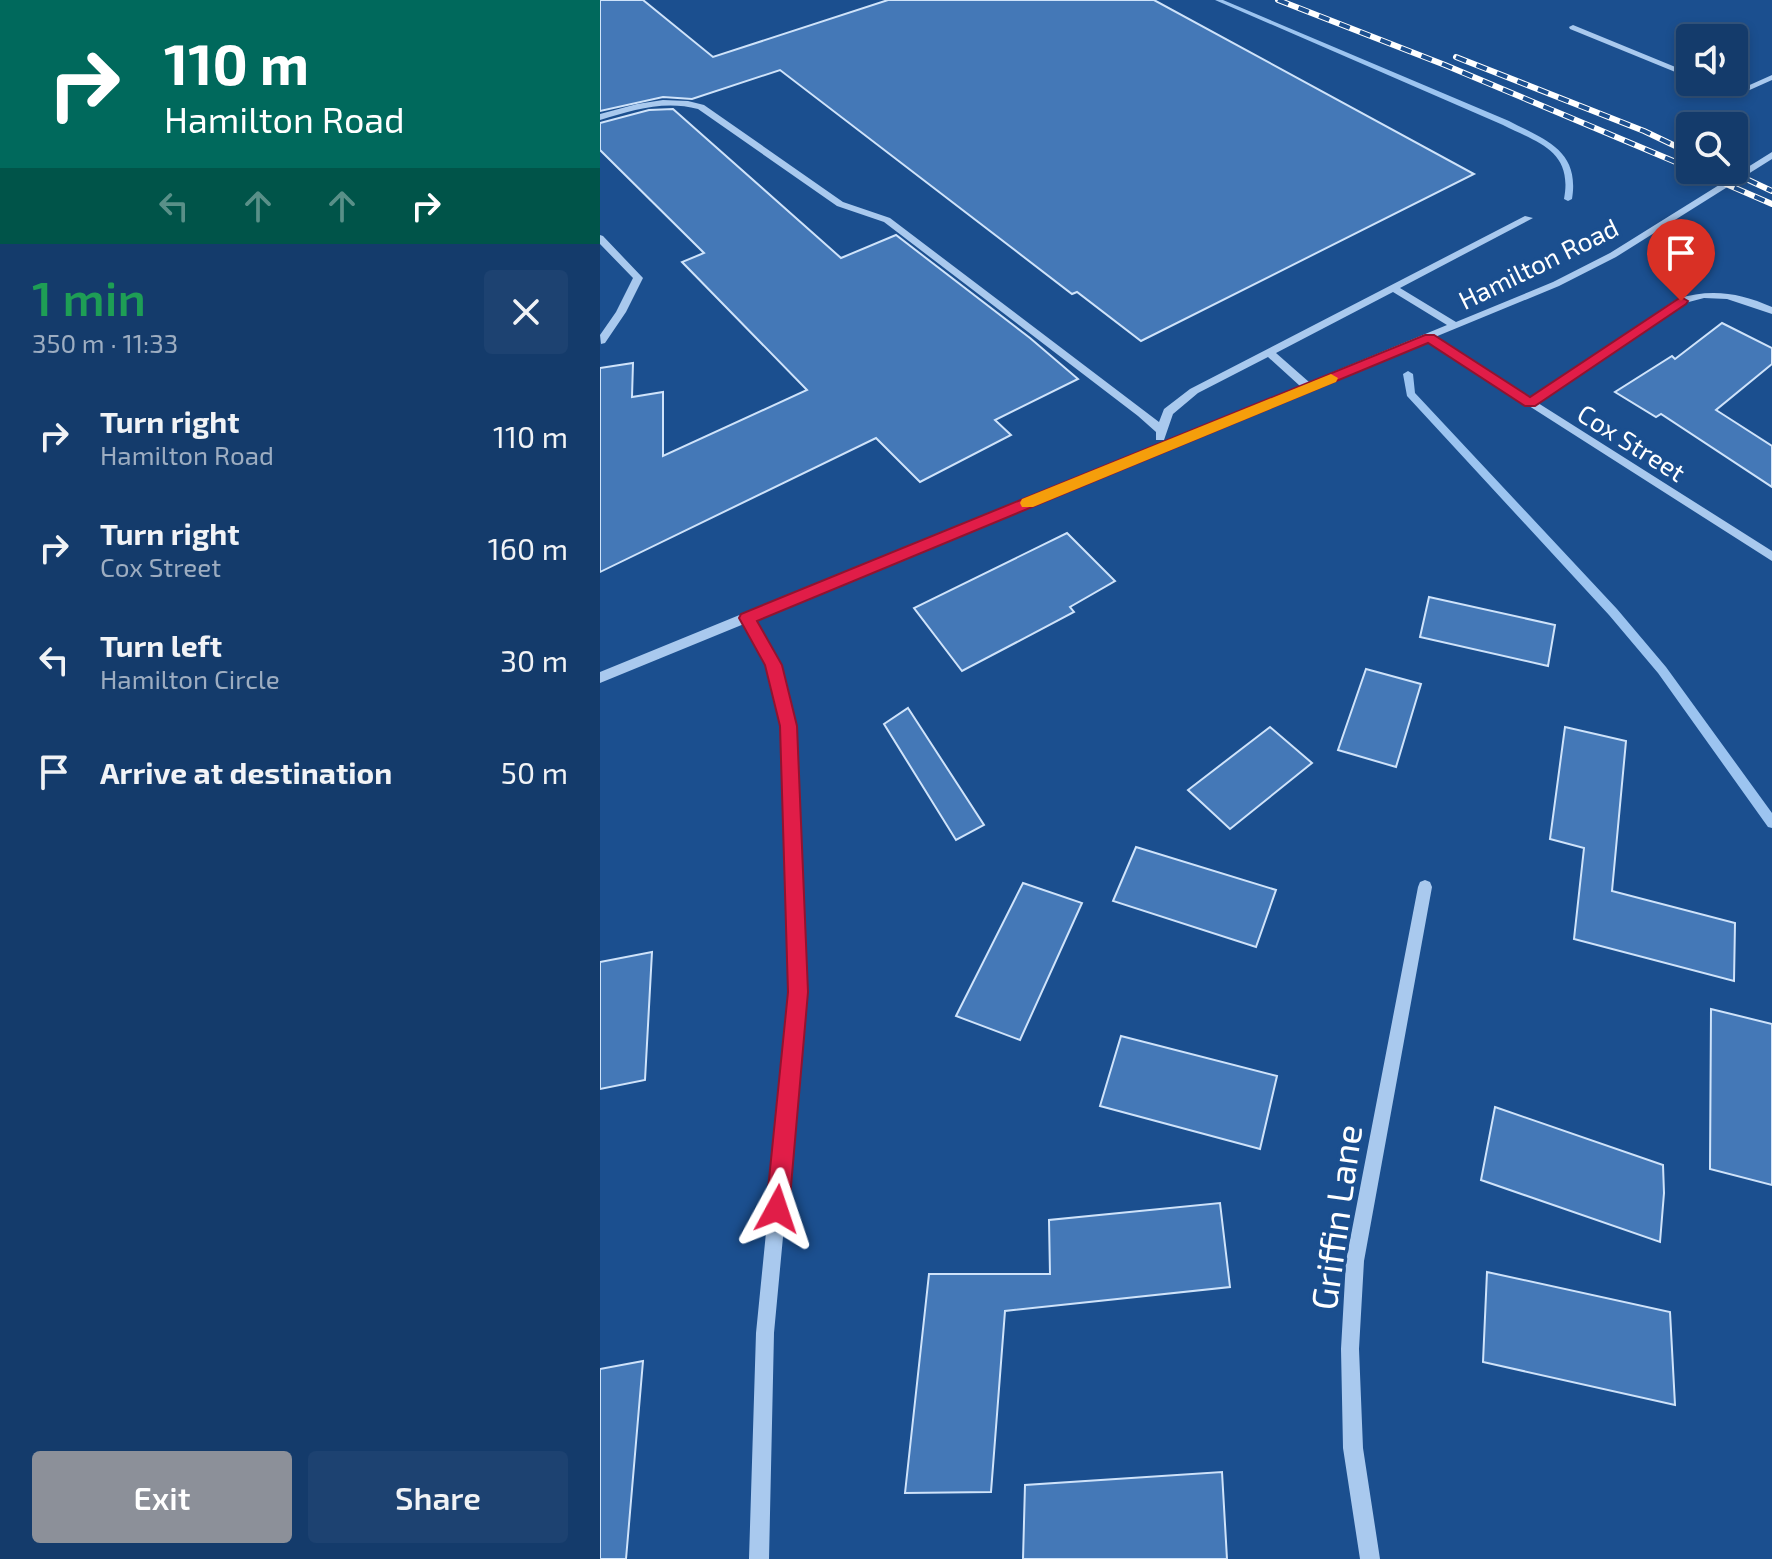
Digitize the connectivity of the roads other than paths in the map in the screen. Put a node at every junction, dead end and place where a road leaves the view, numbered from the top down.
1 (1573, 27) dead end
2 (1676, 70) edge
3 (1772, 77) edge
4 (1748, 88) edge
5 (600, 117) edge
6 (1772, 155) edge
7 (1528, 218) dead end
8 (600, 238) edge
9 (1393, 288) junction
10 (1772, 311) edge
11 (1456, 326) junction
12 (1429, 338) junction
13 (601, 341) edge
14 (1269, 352) junction
15 (1309, 388) junction
16 (1530, 403) junction
17 (1162, 431) junction
18 (1156, 451) junction
19 (1772, 557) edge
20 (747, 618) junction
21 (600, 678) edge
22 (1425, 887) dead end
23 (759, 1559) edge
24 (1370, 1559) edge

1 - 2 street
3 - 4 street
5 - 17 street
6 - 11 street, Hamilton Road
7 - 9 street
8 - 13 street
9 - 11 street
9 - 14 street
10 - 16 street
11 - 12 street, Hamilton Road
12 - 15 street, Hamilton Road
12 - 16 street, Cox Street
14 - 15 street
14 - 17 street
15 - 18 street, Hamilton Road
16 - 19 street, Cox Street
17 - 18 street
18 - 20 street, Hamilton Road
20 - 21 street, Hamilton Road
20 - 23 street
22 - 24 street, Griffin Lane

